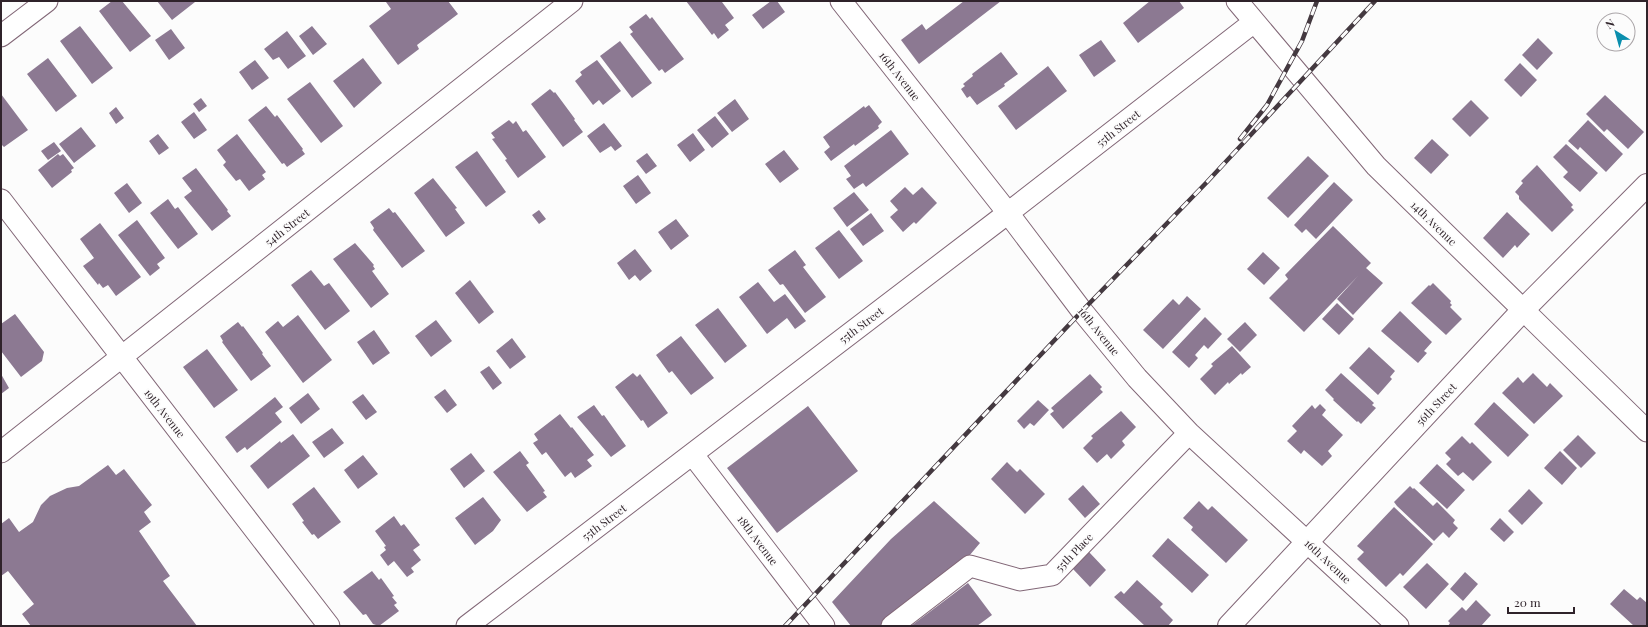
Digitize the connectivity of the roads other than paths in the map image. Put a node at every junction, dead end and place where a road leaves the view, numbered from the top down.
1 (47, 1) edge
2 (841, 1) edge
3 (1237, 1) edge
4 (570, 2) edge
5 (1254, 22) junction
6 (1, 36) edge
7 (1647, 185) edge
8 (1, 200) edge
9 (1008, 213) junction
10 (1523, 310) junction
11 (122, 357) junction
12 (1647, 431) edge
13 (1189, 432) junction
14 (1, 452) edge
15 (693, 455) junction
16 (1307, 542) junction
17 (329, 626) edge
18 (467, 626) edge
19 (824, 626) edge
20 (892, 626) edge
21 (1229, 626) edge
22 (1398, 626) edge

1 - 6 street
2 - 9 street, 16th Avenue
3 - 5 street, 14th Avenue
4 - 11 street, 54th Street
5 - 9 street, 55th Street
5 - 10 street, 14th Avenue
7 - 10 street, 56th Street
8 - 11 street, 19th Avenue
9 - 13 street, 16th Avenue
9 - 15 street, 55th Street
10 - 12 street, 14th Avenue
10 - 16 street, 56th Street
11 - 14 street, 54th Street
11 - 17 street, 19th Avenue
13 - 16 street, 16th Avenue
13 - 20 street, 55th Place
15 - 18 street, 55th Street
15 - 19 street, 18th Avenue
16 - 21 street, 56th Street
16 - 22 street, 16th Avenue

